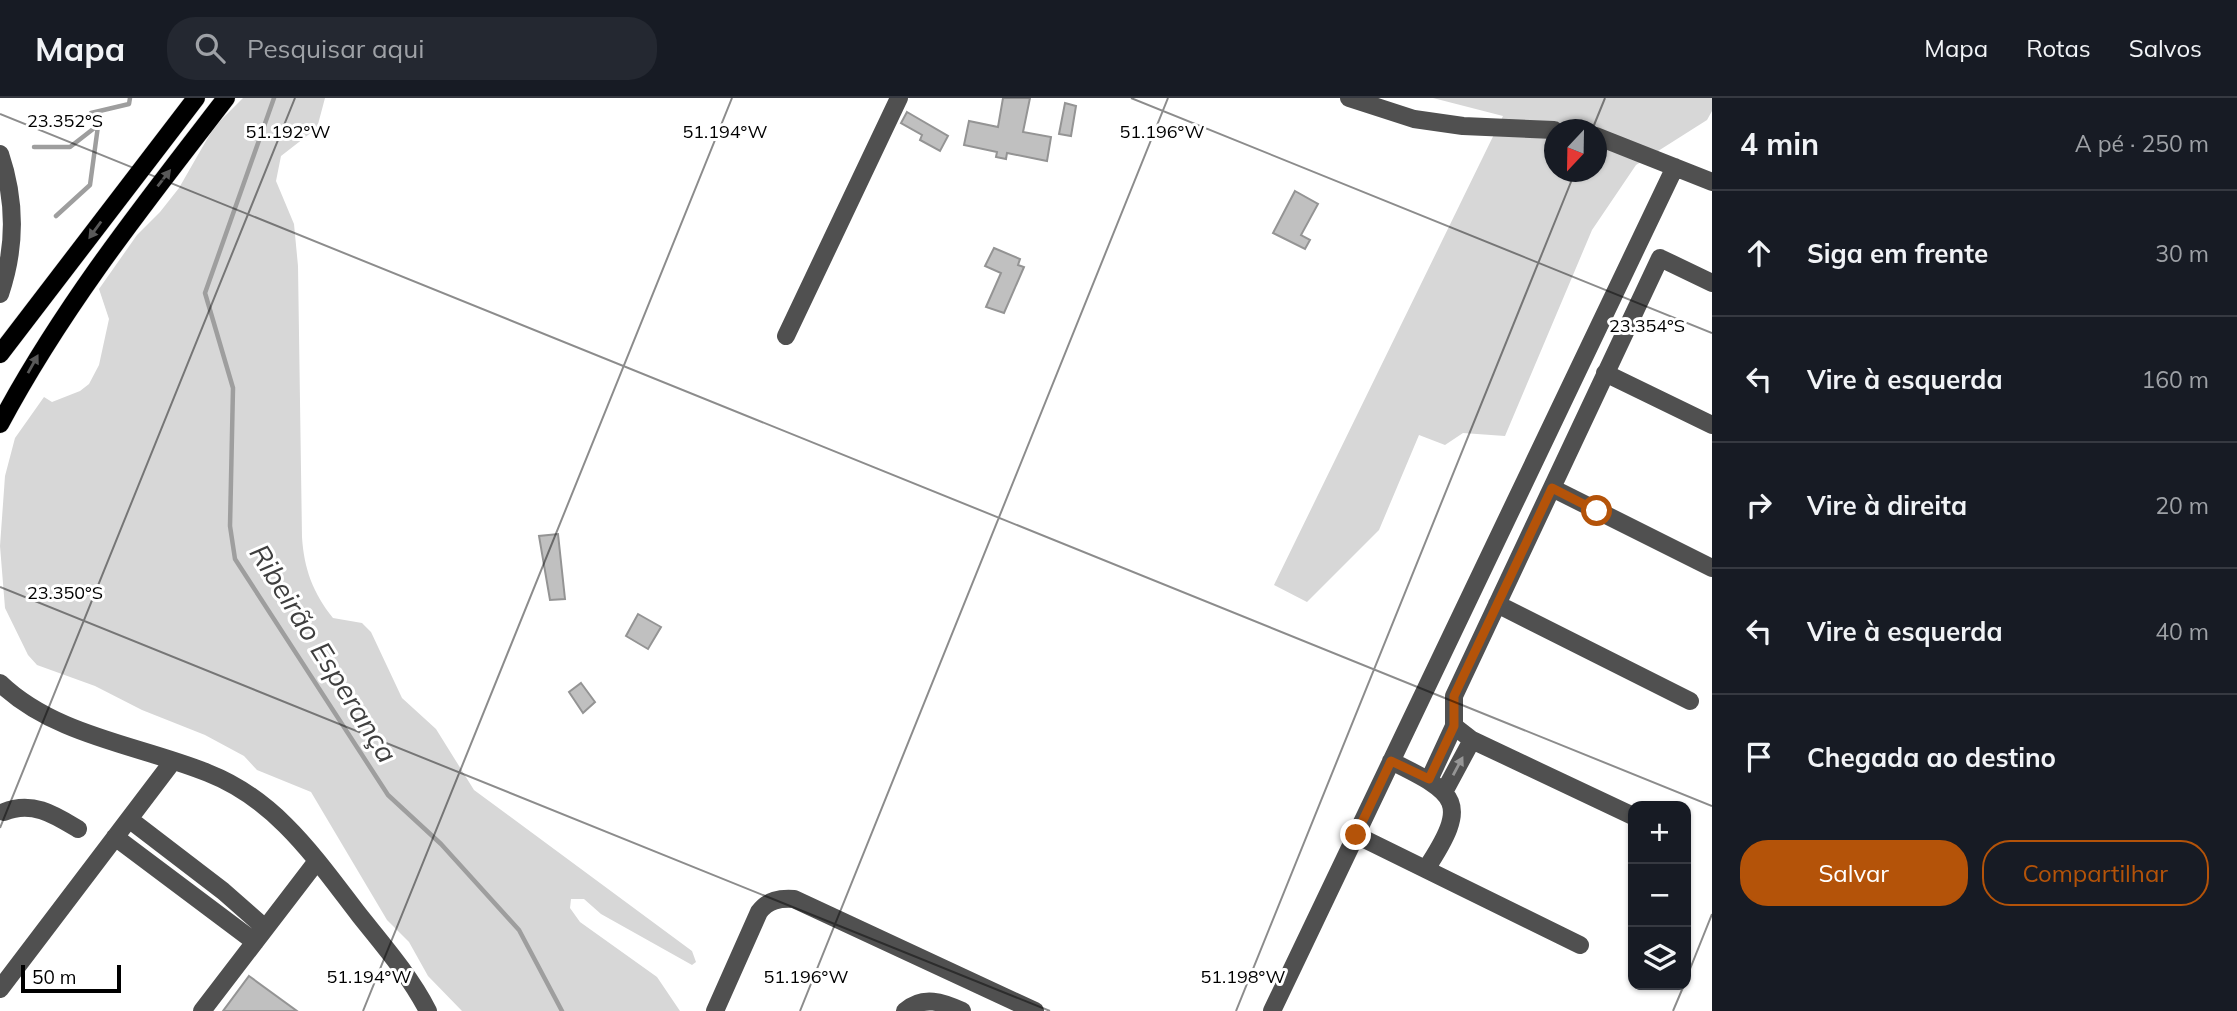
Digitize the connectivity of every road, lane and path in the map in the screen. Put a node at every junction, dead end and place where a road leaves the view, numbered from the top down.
1 (196, 98) edge
2 (226, 98) edge
3 (899, 98) edge
4 (1349, 98) edge
5 (1544, 129) edge
6 (1607, 140) edge
7 (0, 154) edge
8 (1675, 167) junction
9 (1711, 180) edge
10 (1712, 283) edge
11 (0, 294) edge
12 (786, 336) dead end
13 (0, 354) edge
14 (1605, 373) junction
15 (0, 424) edge
16 (1712, 425) edge
17 (1552, 488) junction
18 (1712, 568) edge
19 (1497, 604) junction
20 (0, 683) edge
21 (1690, 701) dead end
22 (1454, 726) junction
23 (1472, 740) junction
24 (173, 761) junction
25 (1391, 761) junction
26 (1429, 779) junction
27 (1444, 792) junction
28 (2, 814) edge
29 (1628, 814) edge
30 (129, 819) junction
31 (78, 829) dead end
32 (1356, 835) junction
33 (115, 837) junction
34 (317, 861) junction
35 (1426, 869) junction
36 (260, 935) junction
37 (1580, 944) dead end
38 (0, 989) edge
39 (202, 1011) edge
40 (428, 1011) edge
41 (715, 1011) edge
42 (905, 1011) edge
43 (962, 1011) edge
44 (1035, 1011) edge
45 (1272, 1011) edge

1 -> 13 main road
15 -> 2 main road
3 - 12 street
4 - 5 street
6 - 8 street
7 - 11 street
8 - 9 street
8 - 25 street
10 - 14 street
14 - 16 street
14 - 17 street
17 - 18 street
17 - 19 street
19 - 21 street
19 - 22 street
20 - 24 street
22 - 23 street
22 - 26 street
27 -> 23 street
23 - 29 street
24 - 30 street
24 - 34 street
25 - 26 street
25 - 32 street
26 - 27 street
27 - 35 street
28 - 31 street
30 - 33 street
30 - 36 street
32 - 35 street
32 - 45 street
33 - 36 street
33 - 38 street
34 - 36 street
34 - 40 street
35 - 37 street
36 - 39 street
41 - 44 street
42 - 43 street

